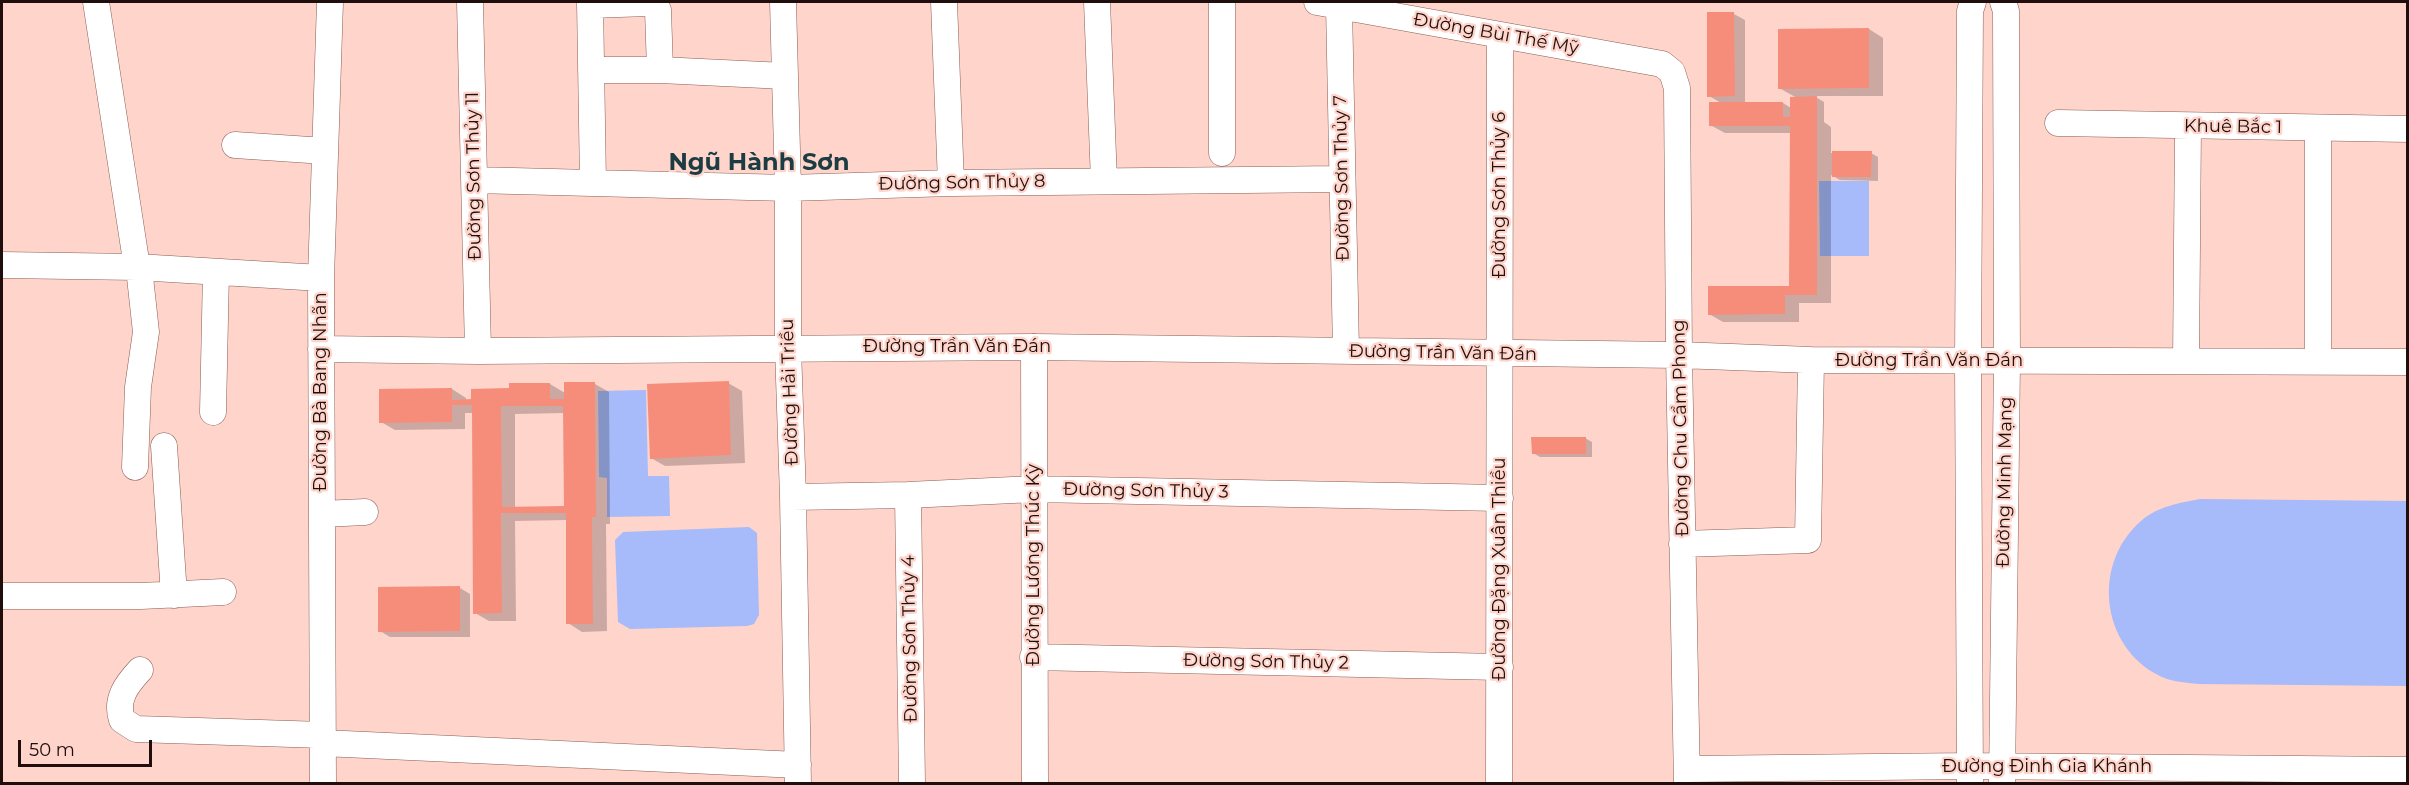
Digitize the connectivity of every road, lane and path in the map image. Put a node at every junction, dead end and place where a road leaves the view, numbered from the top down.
1 (96, 2) edge
2 (330, 2) edge
3 (470, 2) edge
4 (783, 2) edge
5 (944, 2) edge
6 (1097, 2) edge
7 (1222, 2) edge
8 (1973, 2) edge
9 (2004, 2) edge
10 (590, 3) edge
11 (1328, 3) edge
12 (1500, 36) junction
13 (591, 70) junction
14 (660, 70) junction
15 (1672, 72) joint
16 (785, 76) junction
17 (2058, 123) dead end
18 (2188, 127) junction
19 (2318, 128) junction
20 (2408, 129) edge
21 (235, 145) dead end
22 (325, 151) junction
23 (1222, 153) dead end
24 (1341, 179) junction
25 (474, 180) junction
26 (1104, 181) junction
27 (593, 183) junction
28 (951, 183) junction
29 (788, 188) junction
30 (2, 265) edge
31 (138, 268) junction
32 (216, 272) junction
33 (321, 278) junction
34 (1034, 347) junction
35 (788, 348) junction
36 (321, 349) junction
37 (478, 351) junction
38 (1346, 351) junction
39 (1500, 354) junction
40 (1679, 355) junction
41 (1810, 360) junction
42 (2318, 360) junction
43 (1968, 361) junction
44 (2187, 361) junction
45 (2007, 362) junction
46 (2408, 362) edge
47 (213, 412) dead end
48 (164, 446) dead end
49 (135, 467) dead end
50 (1034, 489) junction
51 (908, 495) junction
52 (793, 497) junction
53 (1500, 498) junction
54 (365, 512) dead end
55 (322, 514) junction
56 (1682, 544) junction
57 (223, 592) dead end
58 (174, 595) junction
59 (2, 596) edge
60 (1033, 657) junction
61 (1500, 667) junction
62 (140, 670) dead end
63 (323, 739) junction
64 (2408, 770) edge
65 (798, 774) edge
66 (1970, 775) edge
67 (2002, 775) edge
68 (1687, 776) edge
69 (2315, 776) edge
70 (323, 783) edge
71 (912, 783) edge
72 (1035, 783) edge
73 (1499, 783) edge

1 - 31 street
2 - 22 street, Đường Bà Bang Nhãn
3 - 25 street, Đường Sơn Thủy 11
4 - 16 street, Đường Hải Triều
5 - 28 street
6 - 26 street
7 - 23 street
8 - 43 street, Đường Minh Mạng
9 - 45 street, Đường Minh Mạng
10 - 13 street
10 - 14 street
11 - 12 street, Đường Bùi Thế Mỹ
11 - 24 street, Đường Sơn Thủy 7
12 - 15 street, Đường Bùi Thế Mỹ
12 - 39 street, Đường Sơn Thủy 6
13 - 14 street
13 - 27 street
14 - 16 street
15 - 40 street, Đường Chu Cẩm Phong
16 - 29 street, Đường Hải Triều
17 - 18 street, Khuê Bắc 1
18 - 19 street, Khuê Bắc 1
18 - 44 street
19 - 20 street, Khuê Bắc 1
19 - 42 street
21 - 22 street
22 - 33 street, Đường Bà Bang Nhãn
24 - 26 street, Đường Sơn Thủy 8
24 - 38 street, Đường Sơn Thủy 7
25 - 27 street, Đường Sơn Thủy 8
25 - 37 street, Đường Sơn Thủy 11
26 - 28 street, Đường Sơn Thủy 8
27 - 29 street, Đường Sơn Thủy 8
28 - 29 street, Đường Sơn Thủy 8
29 - 35 street, Đường Hải Triều
30 - 31 street
31 - 32 street
31 - 49 street
32 - 33 street
32 - 47 street
33 - 36 street, Đường Bà Bang Nhãn
34 - 35 street, Đường Trần Văn Đán
34 - 38 street, Đường Trần Văn Đán
34 - 50 street, Đường Lương Thúc Kỳ
35 - 37 street, Đường Trần Văn Đán
35 - 52 street, Đường Hải Triều
36 - 37 street, Đường Trần Văn Đán
36 - 55 street, Đường Bà Bang Nhãn
38 - 39 street, Đường Trần Văn Đán
39 - 40 street, Đường Trần Văn Đán
39 - 53 street, Đường Đặng Xuân Thiều
40 - 41 street, Đường Trần Văn Đán
40 - 56 street, Đường Chu Cẩm Phong
41 - 43 street, Đường Trần Văn Đán
41 - 56 street
42 - 44 street, Đường Trần Văn Đán
42 - 46 street, Đường Trần Văn Đán
43 - 45 street, Đường Trần Văn Đán
43 - 66 street, Đường Minh Mạng
44 - 45 street, Đường Trần Văn Đán
45 - 67 street, Đường Minh Mạng
48 - 58 street
50 - 51 street, Đường Sơn Thủy 3
50 - 53 street, Đường Sơn Thủy 3
50 - 60 street, Đường Lương Thúc Kỳ
51 - 52 street, Đường Sơn Thủy 3
51 - 71 street, Đường Sơn Thủy 4
52 - 65 street, Đường Hải Triều
53 - 61 street, Đường Đặng Xuân Thiều
54 - 55 street
55 - 63 street, Đường Bà Bang Nhãn
56 - 68 street, Đường Chu Cẩm Phong
57 - 58 street
58 - 59 street
60 - 61 street, Đường Sơn Thủy 2
60 - 72 street, Đường Lương Thúc Kỳ
61 - 73 street, Đường Đặng Xuân Thiều
62 - 63 street
63 - 65 street
63 - 70 street, Đường Bà Bang Nhãn
64 - 69 street, Đường Đinh Gia Khánh
66 - 67 street, Đường Đinh Gia Khánh
66 - 68 street, Đường Đinh Gia Khánh
67 - 69 street, Đường Đinh Gia Khánh

